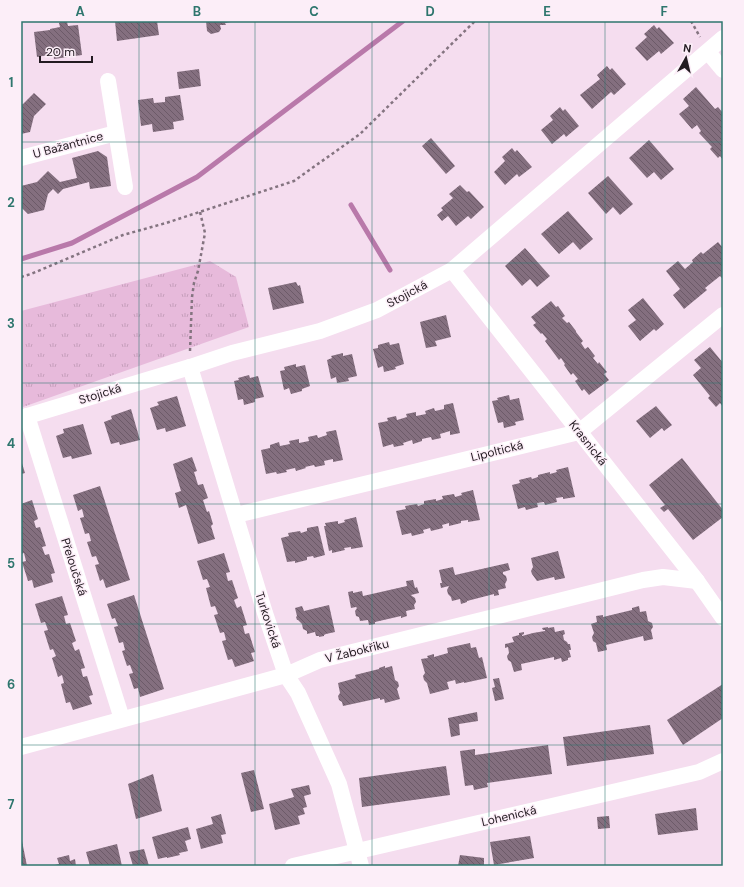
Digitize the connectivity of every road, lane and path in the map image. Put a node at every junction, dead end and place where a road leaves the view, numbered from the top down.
1 (475, 21) edge
2 (723, 38) edge
3 (708, 52) junction
4 (723, 70) edge
5 (108, 81) dead end
6 (116, 133) junction
7 (21, 158) edge
8 (125, 187) dead end
9 (200, 212) junction
10 (452, 270) junction
11 (21, 277) edge
12 (721, 321) edge
13 (190, 367) junction
14 (24, 417) edge
15 (579, 432) junction
16 (236, 515) junction
17 (697, 581) junction
18 (723, 618) edge
19 (286, 674) junction
20 (122, 719) junction
21 (21, 747) edge
22 (723, 761) edge
23 (359, 858) edge
24 (293, 866) edge

1 - 9 path
2 - 3 street, Stojická
3 - 4 street
3 - 10 street, Stojická
5 - 6 street, U Bažantnice
6 - 7 street, U Bažantnice
6 - 8 street, U Bažantnice
9 - 11 path
9 - 13 path
10 - 13 street, Stojická
10 - 15 street, Krasnická
12 - 15 street, Lipoltická
13 - 14 street, Stojická
13 - 16 street, Turkovická
14 - 20 street, Přeloučská
15 - 16 street, Lipoltická
15 - 17 street, Krasnická
16 - 19 street, Turkovická
17 - 18 street, Krasnická
17 - 19 street, V Žabokřiku
19 - 20 street, V Žabokřiku
19 - 23 street, Turkovická
20 - 21 street, V Žabokřiku
22 - 23 street, Lohenická
23 - 24 street, Lohenická

